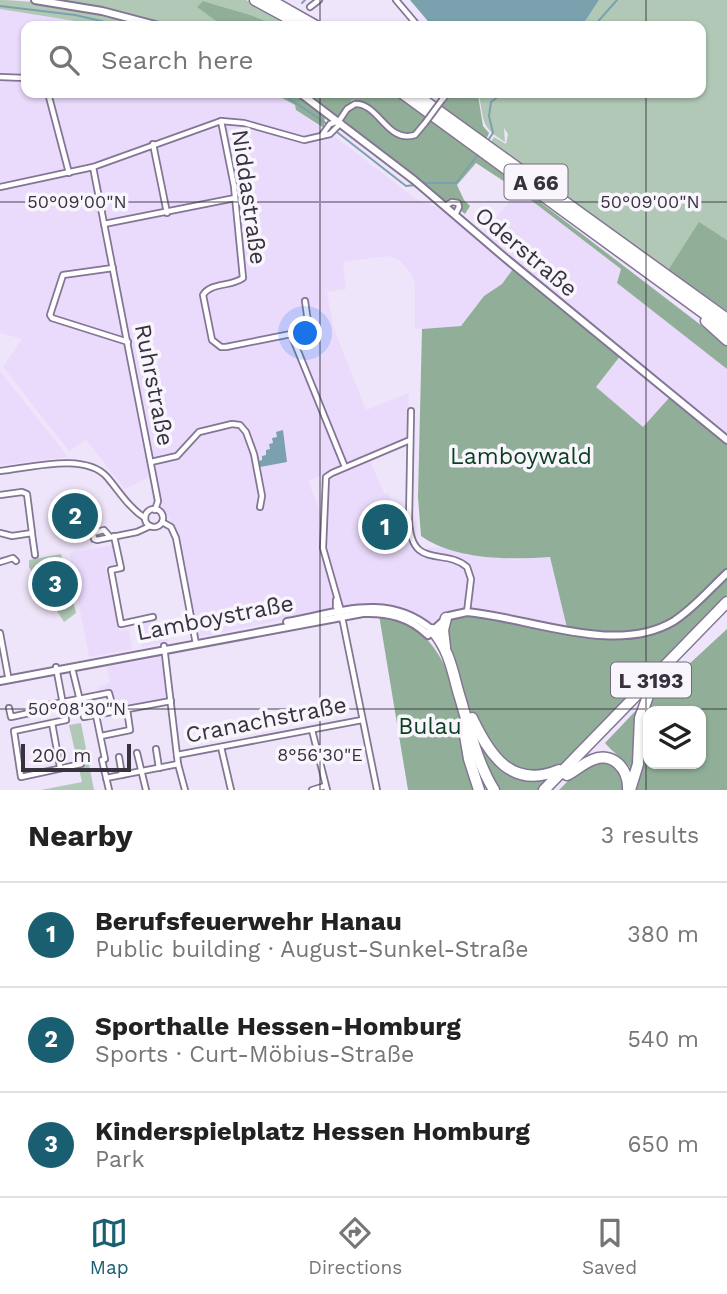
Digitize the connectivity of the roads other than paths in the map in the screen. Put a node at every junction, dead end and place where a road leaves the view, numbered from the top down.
1 (35, 0) edge
2 (255, 0) edge
3 (270, 0) edge
4 (319, 0) edge
5 (396, 0) edge
6 (310, 7) dead end
7 (140, 21) edge
8 (294, 21) edge
9 (307, 21) edge
10 (414, 21) edge
11 (0, 77) edge
12 (21, 78) edge
13 (49, 98) edge
14 (307, 98) edge
15 (409, 98) edge
16 (419, 98) edge
17 (444, 98) edge
18 (325, 110) junction
19 (220, 121) junction
20 (340, 122) junction
21 (330, 127) junction
22 (153, 144) junction
23 (482, 148) junction
24 (93, 167) junction
25 (69, 173) junction
26 (0, 187) edge
27 (235, 198) junction
28 (167, 213) junction
29 (104, 224) junction
30 (113, 268) junction
31 (680, 290) junction
32 (304, 301) dead end
33 (727, 313) edge
34 (727, 319) edge
35 (727, 330) edge
36 (291, 334) junction
37 (727, 340) edge
38 (128, 342) junction
39 (411, 411) dead end
40 (410, 440) junction
41 (727, 440) edge
42 (151, 462) junction
43 (345, 467) junction
44 (0, 471) edge
45 (0, 495) edge
46 (260, 507) dead end
47 (155, 510) junction
48 (146, 515) junction
49 (162, 522) junction
50 (150, 526) junction
51 (0, 533) edge
52 (32, 533) junction
53 (35, 555) dead end
54 (16, 561) dead end
55 (0, 562) edge
56 (727, 573) edge
57 (727, 602) edge
58 (727, 610) edge
59 (467, 612) junction
60 (341, 614) junction
61 (153, 617) dead end
62 (446, 618) junction
63 (430, 632) junction
64 (0, 633) edge
65 (196, 642) junction
66 (165, 648) junction
67 (446, 651) junction
68 (56, 669) junction
69 (73, 672) dead end
70 (3, 678) edge
71 (455, 680) junction
72 (652, 688) junction
73 (79, 699) junction
74 (171, 701) junction
75 (63, 702) junction
76 (462, 702) junction
77 (9, 708) dead end
78 (127, 709) junction
79 (114, 712) junction
80 (96, 715) junction
81 (362, 720) junction
82 (52, 723) junction
83 (312, 730) junction
84 (101, 736) junction
85 (221, 747) junction
86 (156, 749) dead end
87 (137, 752) dead end
88 (177, 755) junction
89 (119, 757) dead end
90 (571, 762) junction
91 (81, 764) dead end
92 (178, 764) junction
93 (60, 768) junction
94 (159, 768) junction
95 (142, 771) junction
96 (122, 775) junction
97 (567, 775) junction
98 (106, 778) junction
99 (326, 788) edge
100 (109, 790) edge
101 (146, 790) edge
102 (185, 790) edge
103 (231, 790) edge
104 (312, 790) edge
105 (377, 790) edge
106 (479, 790) edge
107 (494, 790) edge
108 (544, 790) edge
109 (553, 790) edge
110 (629, 790) edge

1 - 7 street
2 - 8 highway
3 - 9 highway
4 - 6 street
5 - 10 street
11 - 12 street
13 - 25 street
14 - 18 street, Oderstraße
15 - 23 highway, A 66
16 - 23 highway, A 66
17 - 20 street, bridge
18 - 20 street, Oderstraße
18 - 21 street
19 - 21 street
19 - 22 street
19 - 27 street, Niddastraße
20 - 21 street
20 - 41 street, Oderstraße
22 - 24 street
22 - 28 street
23 - 31 highway, A 66
24 - 25 street
24 - 29 street, Ruhrstraße
25 - 26 street
27 - 28 street
27 - 36 street, Niddastraße
28 - 29 street
29 - 30 street, Ruhrstraße
30 - 38 street, Ruhrstraße
30 - 38 street
31 - 33 highway
31 - 34 highway, A 66
31 - 35 highway, A 66
31 - 37 highway
32 - 36 street
36 - 43 street
38 - 42 street, Ruhrstraße
39 - 40 street
40 - 43 street
40 - 59 street
42 - 46 street
42 - 47 street, Ruhrstraße
43 - 60 street
44 - 48 street
45 - 52 street
47 - 48 street
47 - 49 street
48 - 50 street
49 - 50 street
49 - 65 street
50 - 61 street
51 - 52 street
52 - 53 street
54 - 55 street
56 - 59 street
57 - 90 highway, L 3193
58 - 72 highway, L 3193
59 - 62 street
60 - 63 street, Lamboystraße
60 - 65 street, Lamboystraße
60 - 81 street
62 - 63 street
62 - 67 highway
63 - 67 highway
63 - 71 highway
64 - 70 street
65 - 66 street, Lamboystraße
66 - 68 street, Lamboystraße
66 - 74 street
67 - 71 highway
68 - 70 street, Lamboystraße
68 - 75 street
69 - 73 street
71 - 76 highway
72 - 97 highway, L 3193
72 - 110 highway
73 - 75 street
73 - 79 street
73 - 80 street
74 - 78 street
74 - 88 street
75 - 77 street
75 - 82 street
76 - 90 highway
76 - 106 highway
76 - 107 highway
78 - 79 street
78 - 84 street
79 - 80 street
80 - 84 street
81 - 83 street, Cranachstraße
81 - 105 street
82 - 93 street
82 - 93 street
83 - 85 street, Cranachstraße
83 - 99 street
84 - 98 street
85 - 88 street, Cranachstraße
85 - 103 street
86 - 94 street
87 - 95 street
88 - 92 street
89 - 96 street
90 - 108 highway, L 3193
91 - 93 street
92 - 94 street
92 - 102 street
94 - 95 street
95 - 96 street
95 - 101 street
96 - 98 street
97 - 109 highway, L 3193
97 - 110 highway
98 - 100 street
99 - 104 street

